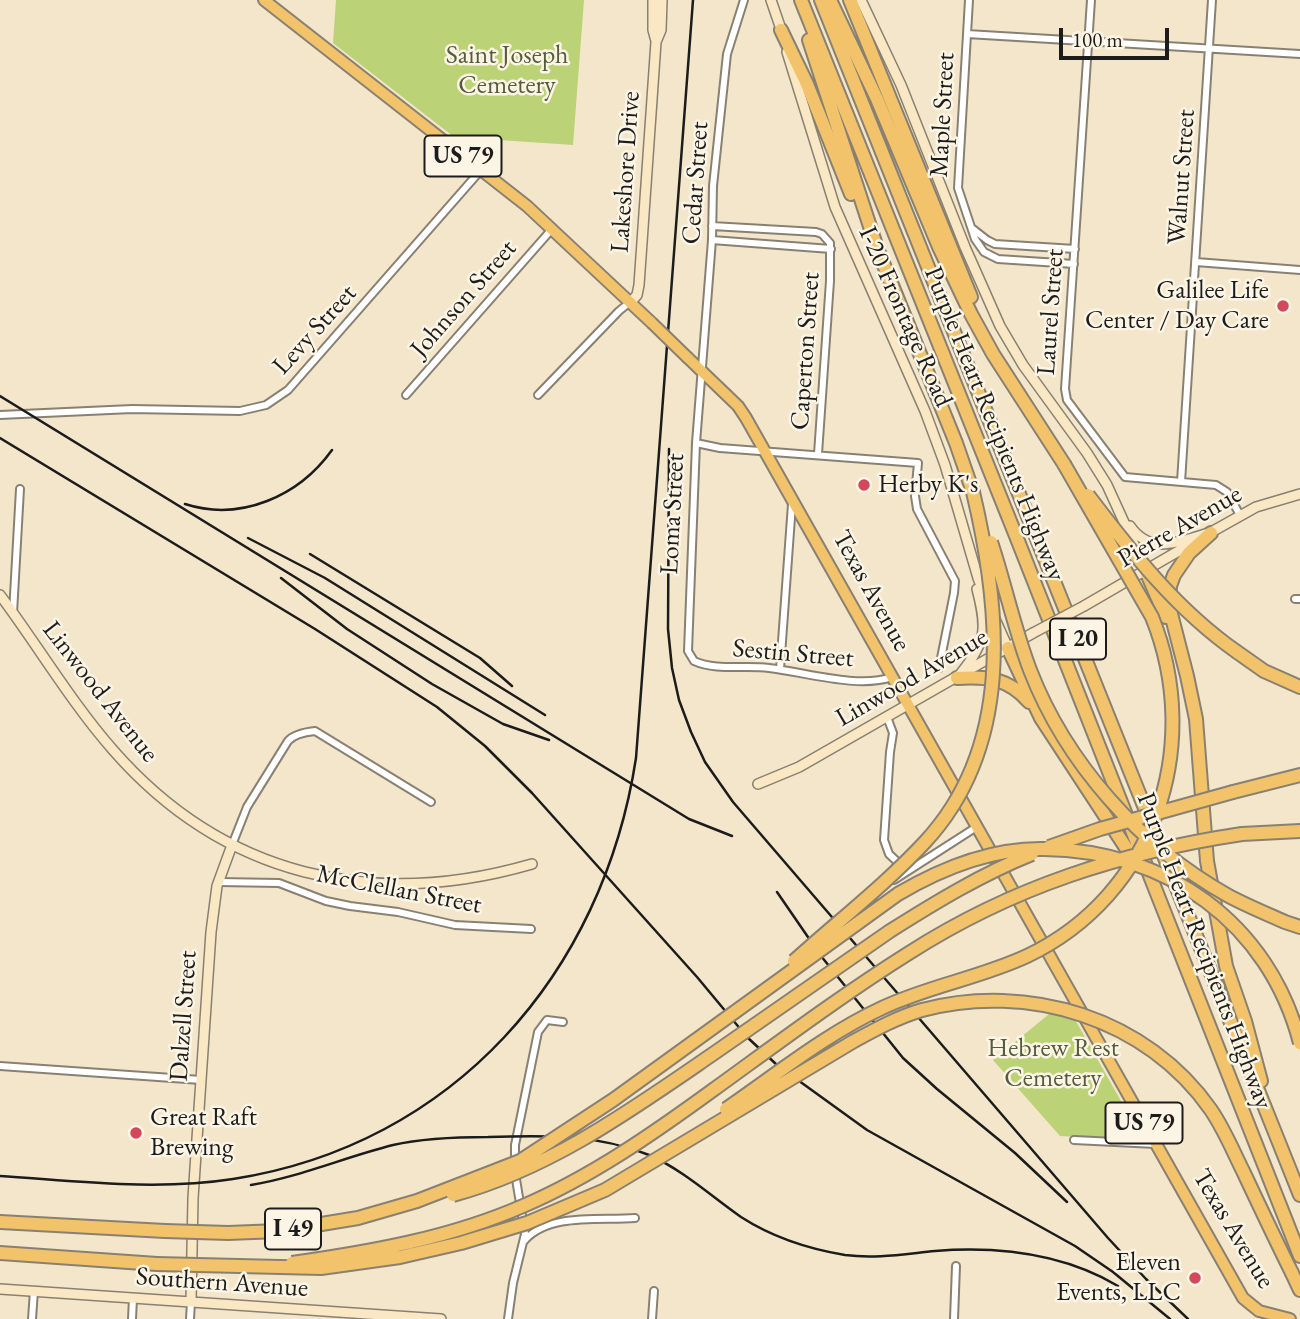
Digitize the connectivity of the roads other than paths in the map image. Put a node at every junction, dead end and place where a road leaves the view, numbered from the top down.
1 (264, 0) edge
2 (653, 0) edge
3 (662, 0) edge
4 (744, 0) edge
5 (771, 0) edge
6 (798, 0) edge
7 (821, 0) edge
8 (830, 0) edge
9 (850, 0) edge
10 (861, 0) edge
11 (969, 0) edge
12 (1091, 0) edge
13 (1212, 0) edge
14 (781, 30) junction
15 (967, 34) junction
16 (1088, 40) junction
17 (656, 42) junction
18 (1209, 48) junction
19 (1300, 54) edge
20 (481, 170) junction
21 (712, 226) junction
22 (552, 229) junction
23 (974, 229) junction
24 (712, 240) junction
25 (877, 248) junction
26 (831, 249) junction
27 (1075, 250) junction
28 (1196, 262) junction
29 (1074, 264) junction
30 (1300, 270) edge
31 (631, 302) junction
32 (702, 371) junction
33 (1013, 383) junction
34 (406, 395) dead end
35 (538, 395) dead end
36 (0, 415) edge
37 (696, 443) junction
38 (766, 452) junction
39 (818, 454) junction
40 (1064, 464) junction
41 (1181, 482) junction
42 (20, 489) dead end
43 (973, 492) junction
44 (1111, 494) junction
45 (1300, 494) edge
46 (792, 499) junction
47 (1240, 515) junction
48 (1211, 533) junction
49 (967, 543) junction
50 (1146, 571) junction
51 (0, 595) edge
52 (1084, 606) joint
53 (13, 613) junction
54 (1179, 646) junction
55 (1008, 648) junction
56 (691, 659) joint
57 (939, 668) dead end
58 (779, 669) junction
59 (892, 677) junction
60 (957, 678) junction
61 (1300, 687) edge
62 (909, 705) junction
63 (887, 717) junction
64 (1041, 719) junction
65 (1300, 775) edge
66 (758, 784) dead end
67 (431, 802) dead end
68 (978, 826) junction
69 (1300, 831) edge
70 (232, 845) junction
71 (533, 864) dead end
72 (907, 872) junction
73 (219, 881) junction
74 (880, 889) dead end
75 (1159, 897) junction
76 (1300, 926) edge
77 (531, 929) dead end
78 (750, 999) junction
79 (563, 1022) dead end
80 (1300, 1043) edge
81 (0, 1066) edge
82 (201, 1080) junction
83 (1273, 1128) junction
84 (1074, 1140) dead end
85 (1156, 1144) junction
86 (643, 1168) junction
87 (1300, 1195) edge
88 (417, 1201) junction
89 (635, 1218) dead end
90 (0, 1222) edge
91 (523, 1243) junction
92 (0, 1253) edge
93 (1300, 1256) edge
94 (267, 1266) junction
95 (956, 1266) dead end
96 (0, 1289) edge
97 (1300, 1290) edge
98 (34, 1291) junction
99 (654, 1291) dead end
100 (133, 1298) junction
101 (191, 1302) junction
102 (295, 1308) junction
103 (309, 1314) edge
104 (415, 1318) edge
105 (1286, 1318) edge
106 (32, 1319) edge
107 (132, 1319) edge
108 (190, 1319) edge
109 (295, 1319) edge
110 (441, 1319) edge
111 (508, 1319) edge
112 (652, 1319) edge
113 (954, 1319) edge

1 - 20 main road, Texas Avenue / US 79
2 - 17 main road, Lakeshore Drive
3 - 17 main road, Lakeshore Drive
4 - 21 street, Cedar Street
5 - 14 main road, I-20 Frontage Road
6 - 25 highway
6 - 75 highway, Purple Heart Recipients Highway / I 20
7 - 83 highway, Purple Heart Recipients Highway / I 20
8 - 33 highway
9 - 33 highway
10 - 44 main road
11 - 15 street, Maple Street
12 - 16 street, Laurel Street
13 - 18 street, Walnut Street
14 - 25 highway
14 - 49 main road, I-20 Frontage Road
15 - 16 street
15 - 23 street, Maple Street
16 - 18 street
16 - 27 street, Laurel Street
17 - 31 main road, Lakeshore Drive
18 - 19 street
18 - 28 street, Walnut Street
20 - 22 main road, Texas Avenue / US 79
20 - 36 street, Levy Street
21 - 24 street, Cedar Street
21 - 26 street
22 - 31 main road, Texas Avenue / US 79
22 - 34 street, Johnson Street
23 - 27 street
23 - 29 street, Maple Street
24 - 26 street
24 - 32 street, Cedar Street
25 - 43 highway
26 - 39 street, Caperton Street
27 - 29 street, Laurel Street
28 - 30 street
28 - 41 street, Walnut Street
29 - 41 street, Laurel Street
31 - 32 main road, Texas Avenue / US 79, bridge
31 - 35 street
32 - 37 street, Loma Street
32 - 38 main road, Texas Avenue / US 79
33 - 40 highway
37 - 38 street
37 - 56 street, Loma Street
38 - 39 street
38 - 46 main road, Texas Avenue / US 79
39 - 57 street
40 - 61 highway, bridge
40 - 86 highway, bridge
41 - 47 street, Laurel Street
42 - 53 street
43 - 76 highway, bridge
43 - 78 highway, bridge
44 - 48 main road
44 - 50 main road
45 - 47 main road, Pierre Avenue
46 - 58 street
46 - 59 main road, Texas Avenue / US 79
47 - 48 main road, Pierre Avenue
48 - 50 main road, Pierre Avenue
48 - 54 highway
49 - 55 main road, I-20 Frontage Road
49 - 60 main road
50 - 52 main road, Pierre Avenue
50 - 54 highway
51 - 53 main road, Linwood Avenue
52 - 55 main road, Linwood Avenue, bridge
53 - 70 main road, Linwood Avenue
54 - 83 highway
55 - 60 main road, Linwood Avenue
55 - 64 highway
56 - 58 street, Sestin Street
58 - 59 street, Sestin Street
59 - 62 main road, Texas Avenue / US 79
60 - 62 main road, Linwood Avenue
60 - 64 highway
62 - 63 main road, Linwood Avenue
62 - 68 main road, Texas Avenue / US 79
63 - 66 main road, Linwood Avenue
63 - 72 street
64 - 75 highway
65 - 88 highway, bridge
67 - 70 street
68 - 72 street
68 - 85 main road, Texas Avenue / US 79
69 - 94 highway, bridge
70 - 71 main road, Linwood Avenue
70 - 73 main road, Dalzell Street
72 - 74 street
73 - 77 street, McClellan Street
73 - 82 main road, Dalzell Street
75 - 93 highway, Purple Heart Recipients Highway / I 20
78 - 80 highway, bridge
78 - 88 highway, bridge
79 - 91 street
81 - 82 street
82 - 101 main road, Dalzell Street
83 - 87 highway, Purple Heart Recipients Highway / I 20
84 - 85 street
85 - 105 main road, Texas Avenue / US 79
86 - 94 highway, bridge
86 - 97 highway, bridge
88 - 90 highway, I 49, bridge
89 - 91 street
91 - 111 street
92 - 94 highway, I 49, bridge
95 - 113 street
96 - 98 main road, Southern Avenue
98 - 100 main road, Southern Avenue
98 - 106 street
99 - 112 street
100 - 101 main road, Southern Avenue
100 - 107 street
101 - 102 main road, Southern Avenue
101 - 108 street, Dalzell Street
102 - 103 main road, Southern Avenue
102 - 109 street
103 - 104 main road, Southern Avenue
104 - 110 main road, Southern Avenue

